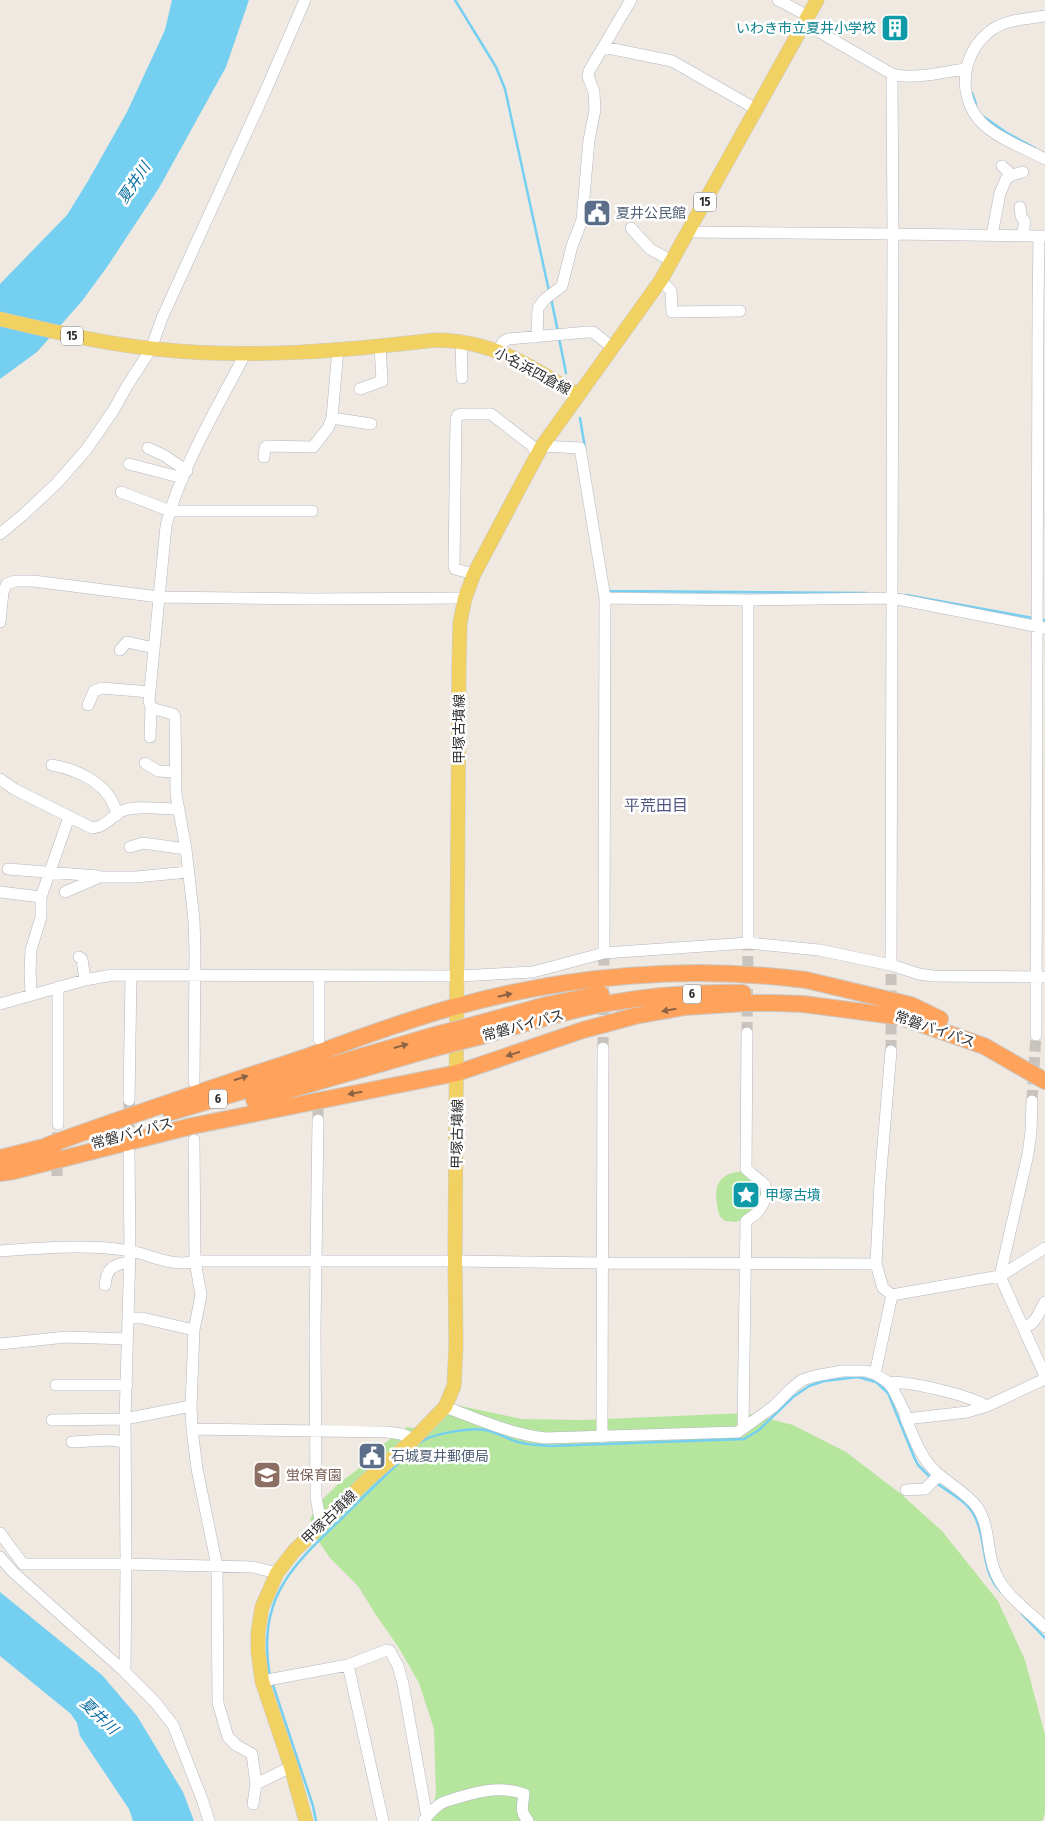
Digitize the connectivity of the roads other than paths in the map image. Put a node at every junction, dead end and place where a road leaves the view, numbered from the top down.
1 (305, 0) edge
2 (631, 0) edge
3 (778, 0) edge
4 (817, 0) edge
5 (1045, 16) edge
6 (806, 20) junction
7 (603, 46) junction
8 (965, 69) junction
9 (892, 74) junction
10 (756, 109) junction
11 (1045, 160) edge
12 (1002, 166) dead end
13 (1020, 207) dead end
14 (631, 228) dead end
15 (689, 232) junction
16 (893, 234) junction
17 (992, 235) junction
18 (1022, 236) junction
19 (1042, 236) edge
20 (672, 261) junction
21 (662, 280) junction
22 (740, 311) dead end
23 (0, 319) edge
24 (537, 337) junction
25 (461, 340) junction
26 (380, 346) junction
27 (148, 348) junction
28 (613, 348) junction
29 (338, 349) junction
30 (498, 351) junction
31 (245, 354) junction
32 (462, 378) dead end
33 (360, 389) dead end
34 (578, 395) junction
35 (332, 418) junction
36 (371, 424) dead end
37 (148, 448) dead end
38 (540, 450) junction
39 (264, 457) dead end
40 (129, 464) dead end
41 (185, 474) junction
42 (121, 492) dead end
43 (170, 511) junction
44 (312, 511) dead end
45 (0, 534) edge
46 (474, 574) junction
47 (3, 581) edge
48 (892, 594) junction
49 (160, 597) junction
50 (465, 598) junction
51 (605, 598) junction
52 (748, 600) junction
53 (0, 622) edge
54 (1041, 627) edge
55 (154, 648) junction
56 (120, 650) dead end
57 (150, 692) junction
58 (88, 705) dead end
59 (151, 708) junction
60 (150, 737) dead end
61 (145, 764) dead end
62 (52, 765) dead end
63 (175, 772) junction
64 (0, 779) edge
65 (178, 810) junction
66 (117, 815) junction
67 (69, 817) junction
68 (130, 847) dead end
69 (186, 849) junction
70 (8, 869) dead end
71 (188, 872) junction
72 (50, 873) junction
73 (100, 877) junction
74 (0, 892) edge
75 (65, 892) dead end
76 (41, 897) junction
77 (748, 943) junction
78 (604, 953) junction
79 (79, 958) dead end
80 (891, 965) junction
81 (195, 975) junction
82 (131, 976) junction
83 (319, 976) junction
84 (458, 976) junction
85 (1041, 977) edge
86 (85, 980) junction
87 (58, 987) junction
88 (31, 995) junction
89 (0, 1004) edge
90 (457, 1006) junction
91 (908, 1018) junction
92 (940, 1020) junction
93 (478, 1030) junction
94 (747, 1033) tunnel mouth
95 (1036, 1035) tunnel mouth
96 (319, 1039) dead end
97 (435, 1042) junction
98 (603, 1048) tunnel mouth
99 (891, 1051) tunnel mouth
100 (1045, 1068) edge
101 (457, 1073) junction
102 (1045, 1081) edge
103 (194, 1082) dead end
104 (129, 1100) tunnel mouth
105 (1032, 1101) tunnel mouth
106 (318, 1120) tunnel mouth
107 (58, 1124) tunnel mouth
108 (194, 1140) dead end
109 (46, 1146) junction
110 (129, 1152) tunnel mouth
111 (0, 1158) edge
112 (0, 1171) edge
113 (1045, 1248) edge
114 (0, 1251) edge
115 (130, 1257) junction
116 (195, 1261) junction
117 (317, 1261) junction
118 (455, 1261) junction
119 (601, 1263) junction
120 (745, 1263) junction
121 (876, 1264) junction
122 (1000, 1276) junction
123 (105, 1285) dead end
124 (892, 1295) junction
125 (1045, 1302) edge
126 (128, 1318) junction
127 (1024, 1328) junction
128 (194, 1330) junction
129 (127, 1339) junction
130 (0, 1344) edge
131 (875, 1374) junction
132 (1045, 1378) edge
133 (888, 1382) junction
134 (56, 1385) dead end
135 (127, 1385) junction
136 (191, 1406) junction
137 (986, 1406) junction
138 (445, 1407) junction
139 (906, 1419) junction
140 (52, 1420) dead end
141 (125, 1420) junction
142 (743, 1428) junction
143 (192, 1429) junction
144 (316, 1431) junction
145 (602, 1436) junction
146 (414, 1439) junction
147 (72, 1442) dead end
148 (125, 1442) junction
149 (936, 1478) junction
150 (906, 1490) dead end
151 (321, 1525) junction
152 (0, 1534) edge
153 (0, 1545) edge
154 (0, 1558) edge
155 (21, 1561) junction
156 (126, 1564) junction
157 (217, 1566) junction
158 (277, 1574) junction
159 (23, 1581) junction
160 (1045, 1627) edge
161 (348, 1665) junction
162 (125, 1672) junction
163 (268, 1680) junction
164 (291, 1767) junction
165 (256, 1784) junction
166 (253, 1804) dead end
167 (425, 1819) edge
168 (209, 1821) edge
169 (306, 1821) edge
170 (383, 1821) edge
171 (528, 1821) edge

1 - 27 street
2 - 7 street
3 - 6 street
4 - 6 main road, 小名浜四倉線 / 15
5 - 8 street
6 - 9 street
6 - 10 main road, 小名浜四倉線 / 15
7 - 10 street
7 - 24 street
8 - 9 street
8 - 11 street
9 - 16 street
10 - 15 main road, 小名浜四倉線 / 15
12 - 17 street
13 - 18 street
14 - 20 street
15 - 16 street
15 - 20 main road, 小名浜四倉線 / 15
16 - 17 street
16 - 48 street
17 - 18 street
18 - 19 street
19 - 54 street
20 - 21 main road, 小名浜四倉線 / 15
21 - 22 street
21 - 28 main road, 小名浜四倉線 / 15
23 - 27 main road, 小名浜四倉線 / 15
24 - 28 street
24 - 30 street
25 - 26 main road, 小名浜四倉線 / 15
25 - 30 main road, 小名浜四倉線 / 15
25 - 32 street
26 - 29 main road, 小名浜四倉線 / 15
26 - 33 street
27 - 31 main road, 小名浜四倉線 / 15
27 - 45 street
28 - 34 main road, 小名浜四倉線 / 15
29 - 31 main road, 小名浜四倉線 / 15
29 - 35 street
30 - 34 main road, 小名浜四倉線 / 15
31 - 41 street
34 - 38 main road, 甲塚古墳線
35 - 36 street
35 - 39 street
37 - 41 street
38 - 46 main road, 甲塚古墳線
38 - 46 street
38 - 51 street
40 - 41 street
41 - 43 street
42 - 43 street
43 - 44 street
43 - 49 street
46 - 50 main road, 甲塚古墳線
47 - 49 street
47 - 53 street
48 - 52 street
48 - 54 street
48 - 80 street
49 - 50 street
49 - 55 street
50 - 84 main road, 甲塚古墳線
51 - 52 street
51 - 78 street
52 - 77 street
54 - 85 street
55 - 56 street
55 - 57 street
57 - 58 street
57 - 59 street
59 - 60 street
59 - 63 street
61 - 63 street
62 - 66 street
63 - 65 street
64 - 67 street
65 - 66 street
65 - 69 street
66 - 67 street
67 - 72 street
68 - 69 street
69 - 71 street
70 - 72 street
71 - 73 street
71 - 81 street
72 - 73 street
72 - 76 street
73 - 75 street
74 - 76 street
76 - 88 street
77 - 78 street
77 - 80 street
78 - 84 street
79 - 86 street
80 - 85 street
81 - 82 street
81 - 83 street
81 - 103 street
82 - 86 street
82 - 104 street
83 - 84 street
83 - 96 street
84 - 90 main road, 甲塚古墳線
85 - 95 street
86 - 87 street
87 - 88 street
87 - 107 street
88 - 89 street
90 -> 92 highway
90 - 101 main road, 甲塚古墳線
109 -> 90 highway
91 - 93 highway, 常磐バイパス / 6
91 -> 101 highway
91 - 102 highway, 常磐バイパス / 6
92 - 93 highway, 常磐バイパス / 6
92 - 100 highway, 常磐バイパス / 6
93 - 97 highway, 常磐バイパス / 6, bridge
94 - 120 street
109 -> 97 highway, 常磐バイパス / 6
97 - 112 highway, 常磐バイパス / 6
98 - 119 street
99 - 121 street
101 -> 112 highway
101 - 118 main road, 甲塚古墳線
105 - 122 street
106 - 117 street
108 - 116 street
109 - 111 highway, 常磐バイパス / 6
110 - 115 street
113 - 122 street
114 - 115 street
115 - 116 street
115 - 123 street
115 - 126 street
116 - 117 street
116 - 128 street
117 - 118 street
117 - 144 street
118 - 119 street
118 - 138 main road, 甲塚古墳線
119 - 120 street
119 - 145 street
120 - 121 street
120 - 142 street
121 - 124 street
122 - 124 street
122 - 127 street
124 - 131 street
125 - 127 street
126 - 128 street
126 - 129 street
127 - 132 street
128 - 136 street
129 - 130 street
129 - 135 street
131 - 133 street
131 - 142 street
132 - 137 street
133 - 137 street
133 - 139 street
134 - 135 street
135 - 141 street
136 - 141 street
136 - 143 street
137 - 139 street
138 - 145 street
138 - 146 main road, 甲塚古墳線
139 - 149 street
140 - 141 street
141 - 148 street
142 - 145 street
143 - 144 street
143 - 157 street
144 - 146 street
144 - 151 street
146 - 151 main road, 甲塚古墳線
147 - 148 street
148 - 156 street
149 - 150 street
149 - 160 street
151 - 158 main road, 甲塚古墳線
152 - 155 street
153 - 155 street
154 - 159 street
155 - 156 street
155 - 159 street
156 - 157 street
156 - 162 street
157 - 158 street
157 - 165 street
158 - 163 main road, 甲塚古墳線
159 - 162 street
161 - 163 street
161 - 167 street
161 - 170 street
162 - 168 street
163 - 164 main road, 甲塚古墳線
164 - 165 street
164 - 169 main road, 甲塚古墳線
165 - 166 street
167 - 171 street

